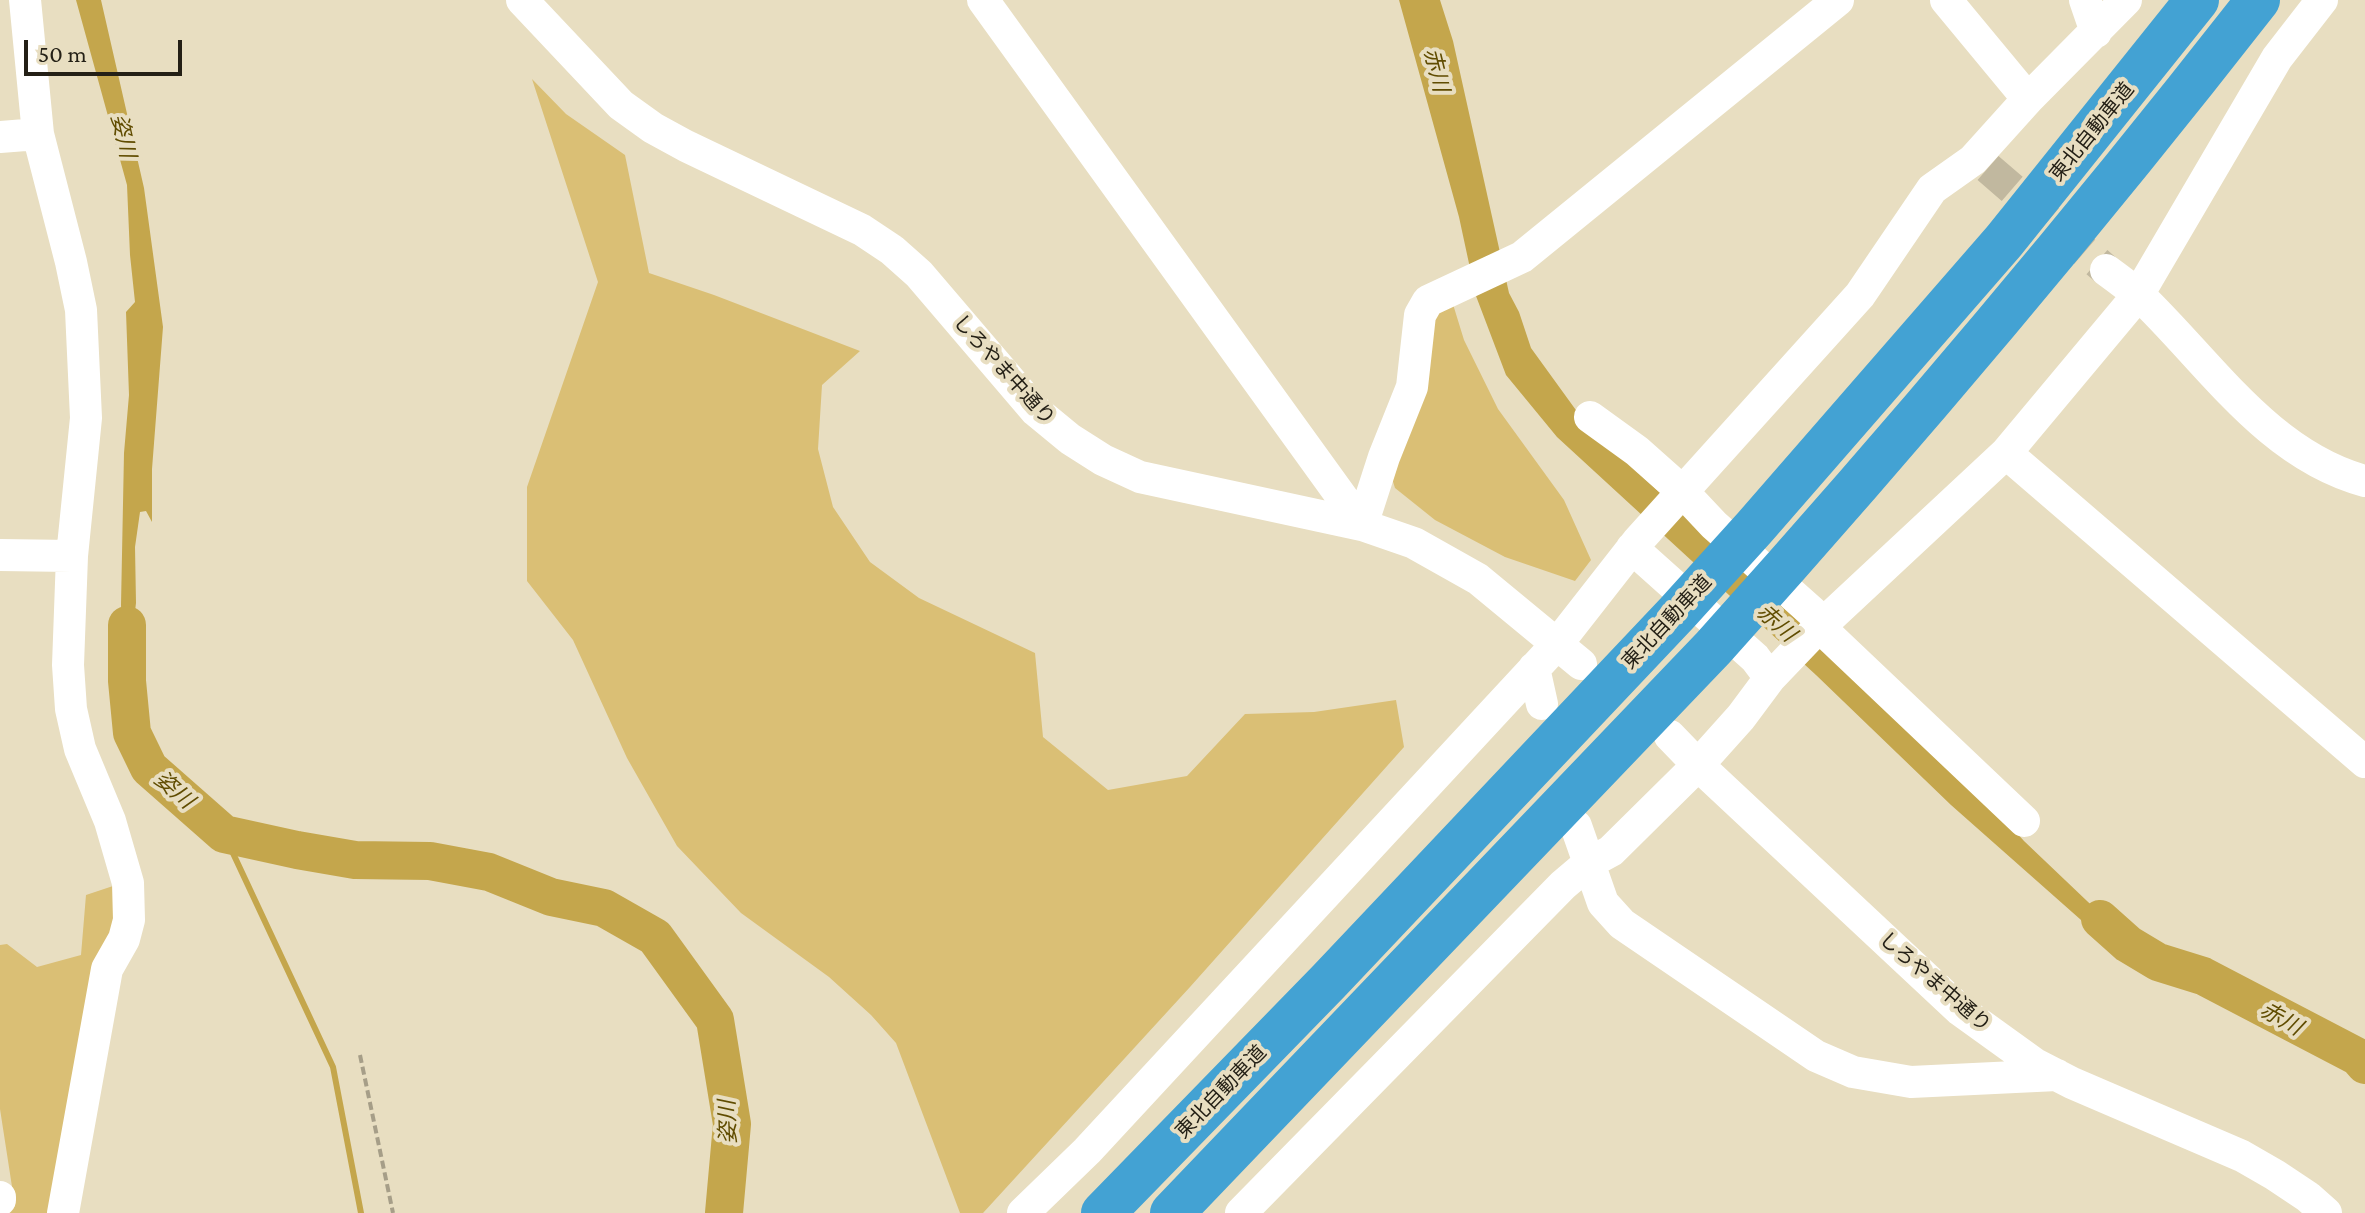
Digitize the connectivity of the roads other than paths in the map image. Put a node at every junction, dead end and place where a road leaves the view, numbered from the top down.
1 (25, 0) edge
2 (522, 0) edge
3 (983, 0) edge
4 (1838, 0) edge
5 (1946, 0) edge
6 (2085, 0) edge
7 (2126, 0) edge
8 (2197, 0) edge
9 (2258, 0) edge
10 (2322, 0) edge
11 (2096, 32) junction
12 (2028, 99) junction
13 (38, 134) junction
14 (0, 137) edge
15 (2106, 270) tunnel mouth
16 (2138, 295) junction
17 (1590, 417) dead end
18 (2006, 453) junction
19 (2365, 481) edge
20 (1680, 493) junction
21 (1362, 525) junction
22 (1634, 545) junction
23 (0, 555) edge
24 (72, 556) junction
25 (1818, 629) junction
26 (1569, 654) junction
27 (1534, 668) junction
28 (1770, 678) junction
29 (1542, 704) dead end
30 (1670, 736) dead end
31 (2365, 762) edge
32 (1698, 765) junction
33 (2024, 821) dead end
34 (1576, 826) dead end
35 (1589, 863) junction
36 (2057, 1075) junction
37 (63, 1213) edge
38 (1023, 1213) edge
39 (1103, 1213) edge
40 (1172, 1213) edge
41 (1241, 1213) edge
42 (2326, 1213) edge

1 - 13 street
2 - 21 street, しろやま中通り
3 - 21 street
4 - 21 street
5 - 12 street
6 - 11 street
7 - 11 street
8 - 39 highway, 東北自動車道
9 - 40 highway
10 - 16 street
11 - 12 street
12 - 20 street
13 - 14 street
13 - 24 street
15 - 16 street
16 - 18 street
16 - 19 street
17 - 20 street
18 - 25 street
18 - 31 street
20 - 22 street
20 - 25 street
21 - 26 street, しろやま中通り
22 - 26 street
22 - 28 street
23 - 24 street
24 - 37 street
25 - 28 street
25 - 33 street
26 - 27 street
27 - 29 street
27 - 38 street
28 - 32 street
30 - 32 street, しろやま中通り
32 - 35 street
32 - 36 street, しろやま中通り
34 - 35 street
35 - 36 street
35 - 41 street
36 - 42 street, しろやま中通り

